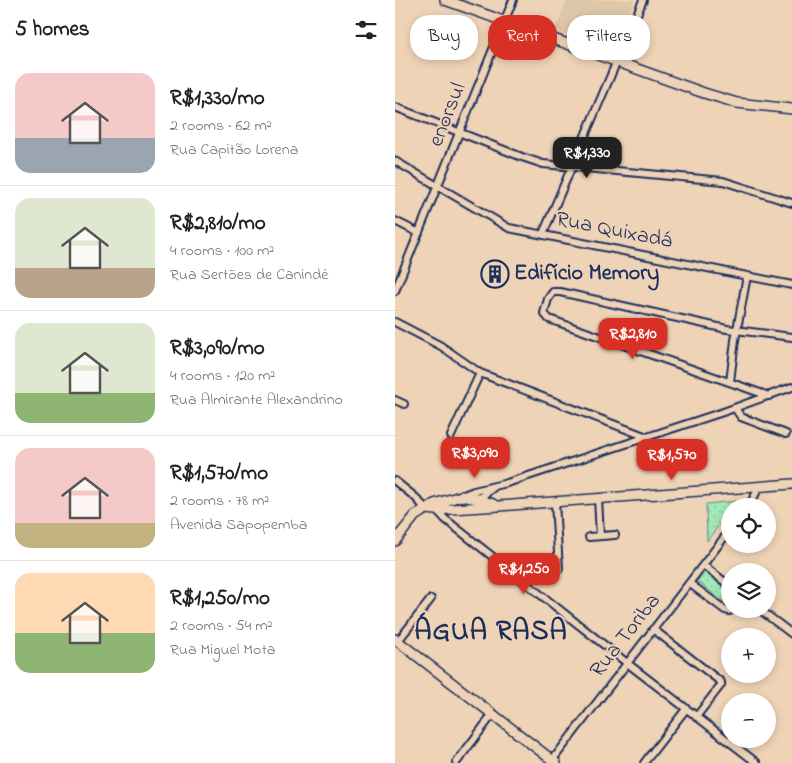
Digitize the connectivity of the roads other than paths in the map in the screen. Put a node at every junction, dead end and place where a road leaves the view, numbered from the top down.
1 (445, 0) edge
2 (513, 0) edge
3 (643, 0) edge
4 (488, 15) edge
5 (507, 15) edge
6 (557, 40) edge
7 (488, 60) edge
8 (616, 62) junction
9 (395, 107) edge
10 (792, 109) edge
11 (459, 131) junction
12 (395, 162) edge
13 (571, 167) junction
14 (438, 187) junction
15 (792, 203) edge
16 (395, 221) edge
17 (419, 233) junction
18 (543, 234) junction
19 (747, 276) junction
20 (792, 285) edge
21 (395, 291) edge
22 (395, 322) edge
23 (737, 330) junction
24 (792, 337) edge
25 (480, 373) junction
26 (730, 382) junction
27 (792, 387) edge
28 (769, 396) junction
29 (395, 400) edge
30 (404, 404) dead end
31 (735, 408) junction
32 (786, 434) dead end
33 (451, 436) dead end
34 (647, 437) junction
35 (395, 481) edge
36 (792, 484) edge
37 (497, 485) junction
38 (759, 487) junction
39 (461, 496) junction
40 (598, 498) junction
41 (754, 498) edge
42 (478, 499) junction
43 (555, 502) junction
44 (498, 506) junction
45 (435, 507) junction
46 (426, 509) junction
47 (453, 509) junction
48 (615, 535) dead end
49 (600, 536) junction
50 (589, 537) dead end
51 (395, 541) edge
52 (721, 542) edge
53 (703, 565) junction
54 (559, 569) dead end
55 (721, 579) edge
56 (689, 583) junction
57 (431, 599) dead end
58 (721, 607) edge
59 (771, 618) edge
60 (653, 629) junction
61 (792, 634) edge
62 (396, 640) edge
63 (627, 664) junction
64 (686, 709) junction
65 (493, 714) junction
66 (696, 717) junction
67 (553, 762) edge
68 (456, 763) edge
69 (643, 763) edge
70 (757, 763) edge

1 - 4 street
2 - 5 street, enorsul
3 - 8 street
6 - 8 street
7 - 11 street, enorsul
8 - 10 street
8 - 13 street
9 - 11 street
11 - 13 street
11 - 14 street, enorsul
12 - 14 street, Rua Quixadá
13 - 15 street
13 - 18 street
14 - 17 street, enorsul
14 - 18 street, Rua Quixadá
16 - 17 street
17 - 21 street, enorsul
18 - 19 street, Rua Quixadá
19 - 20 street, Rua Quixadá
19 - 23 street
22 - 25 street
23 - 24 street
23 - 26 street
23 - 26 street
25 - 33 street
25 - 34 street
26 - 28 street
27 - 28 street
28 - 31 street
29 - 30 street
31 - 32 street
31 - 34 street
34 - 37 street
35 - 46 street
36 - 38 street
37 - 39 street
37 - 42 street
38 - 40 street
38 - 41 street
39 - 42 street
39 - 45 street
40 - 43 street
40 - 49 street
42 - 44 street
42 - 47 street
43 - 44 street
43 - 54 street
44 - 47 street
45 - 46 street
45 - 47 street
45 - 63 street
46 - 51 street
48 - 49 street
49 - 50 street
52 - 53 street, Rua Toriba
53 - 55 street
53 - 56 street, Rua Toriba
56 - 58 street
56 - 60 street, Rua Toriba
57 - 62 street
59 - 61 street
60 - 63 street, Rua Toriba
60 - 66 street
62 - 65 street
63 - 64 street
63 - 67 street, Rua Toriba
64 - 66 street
64 - 69 street
65 - 67 street
65 - 68 street
66 - 70 street

